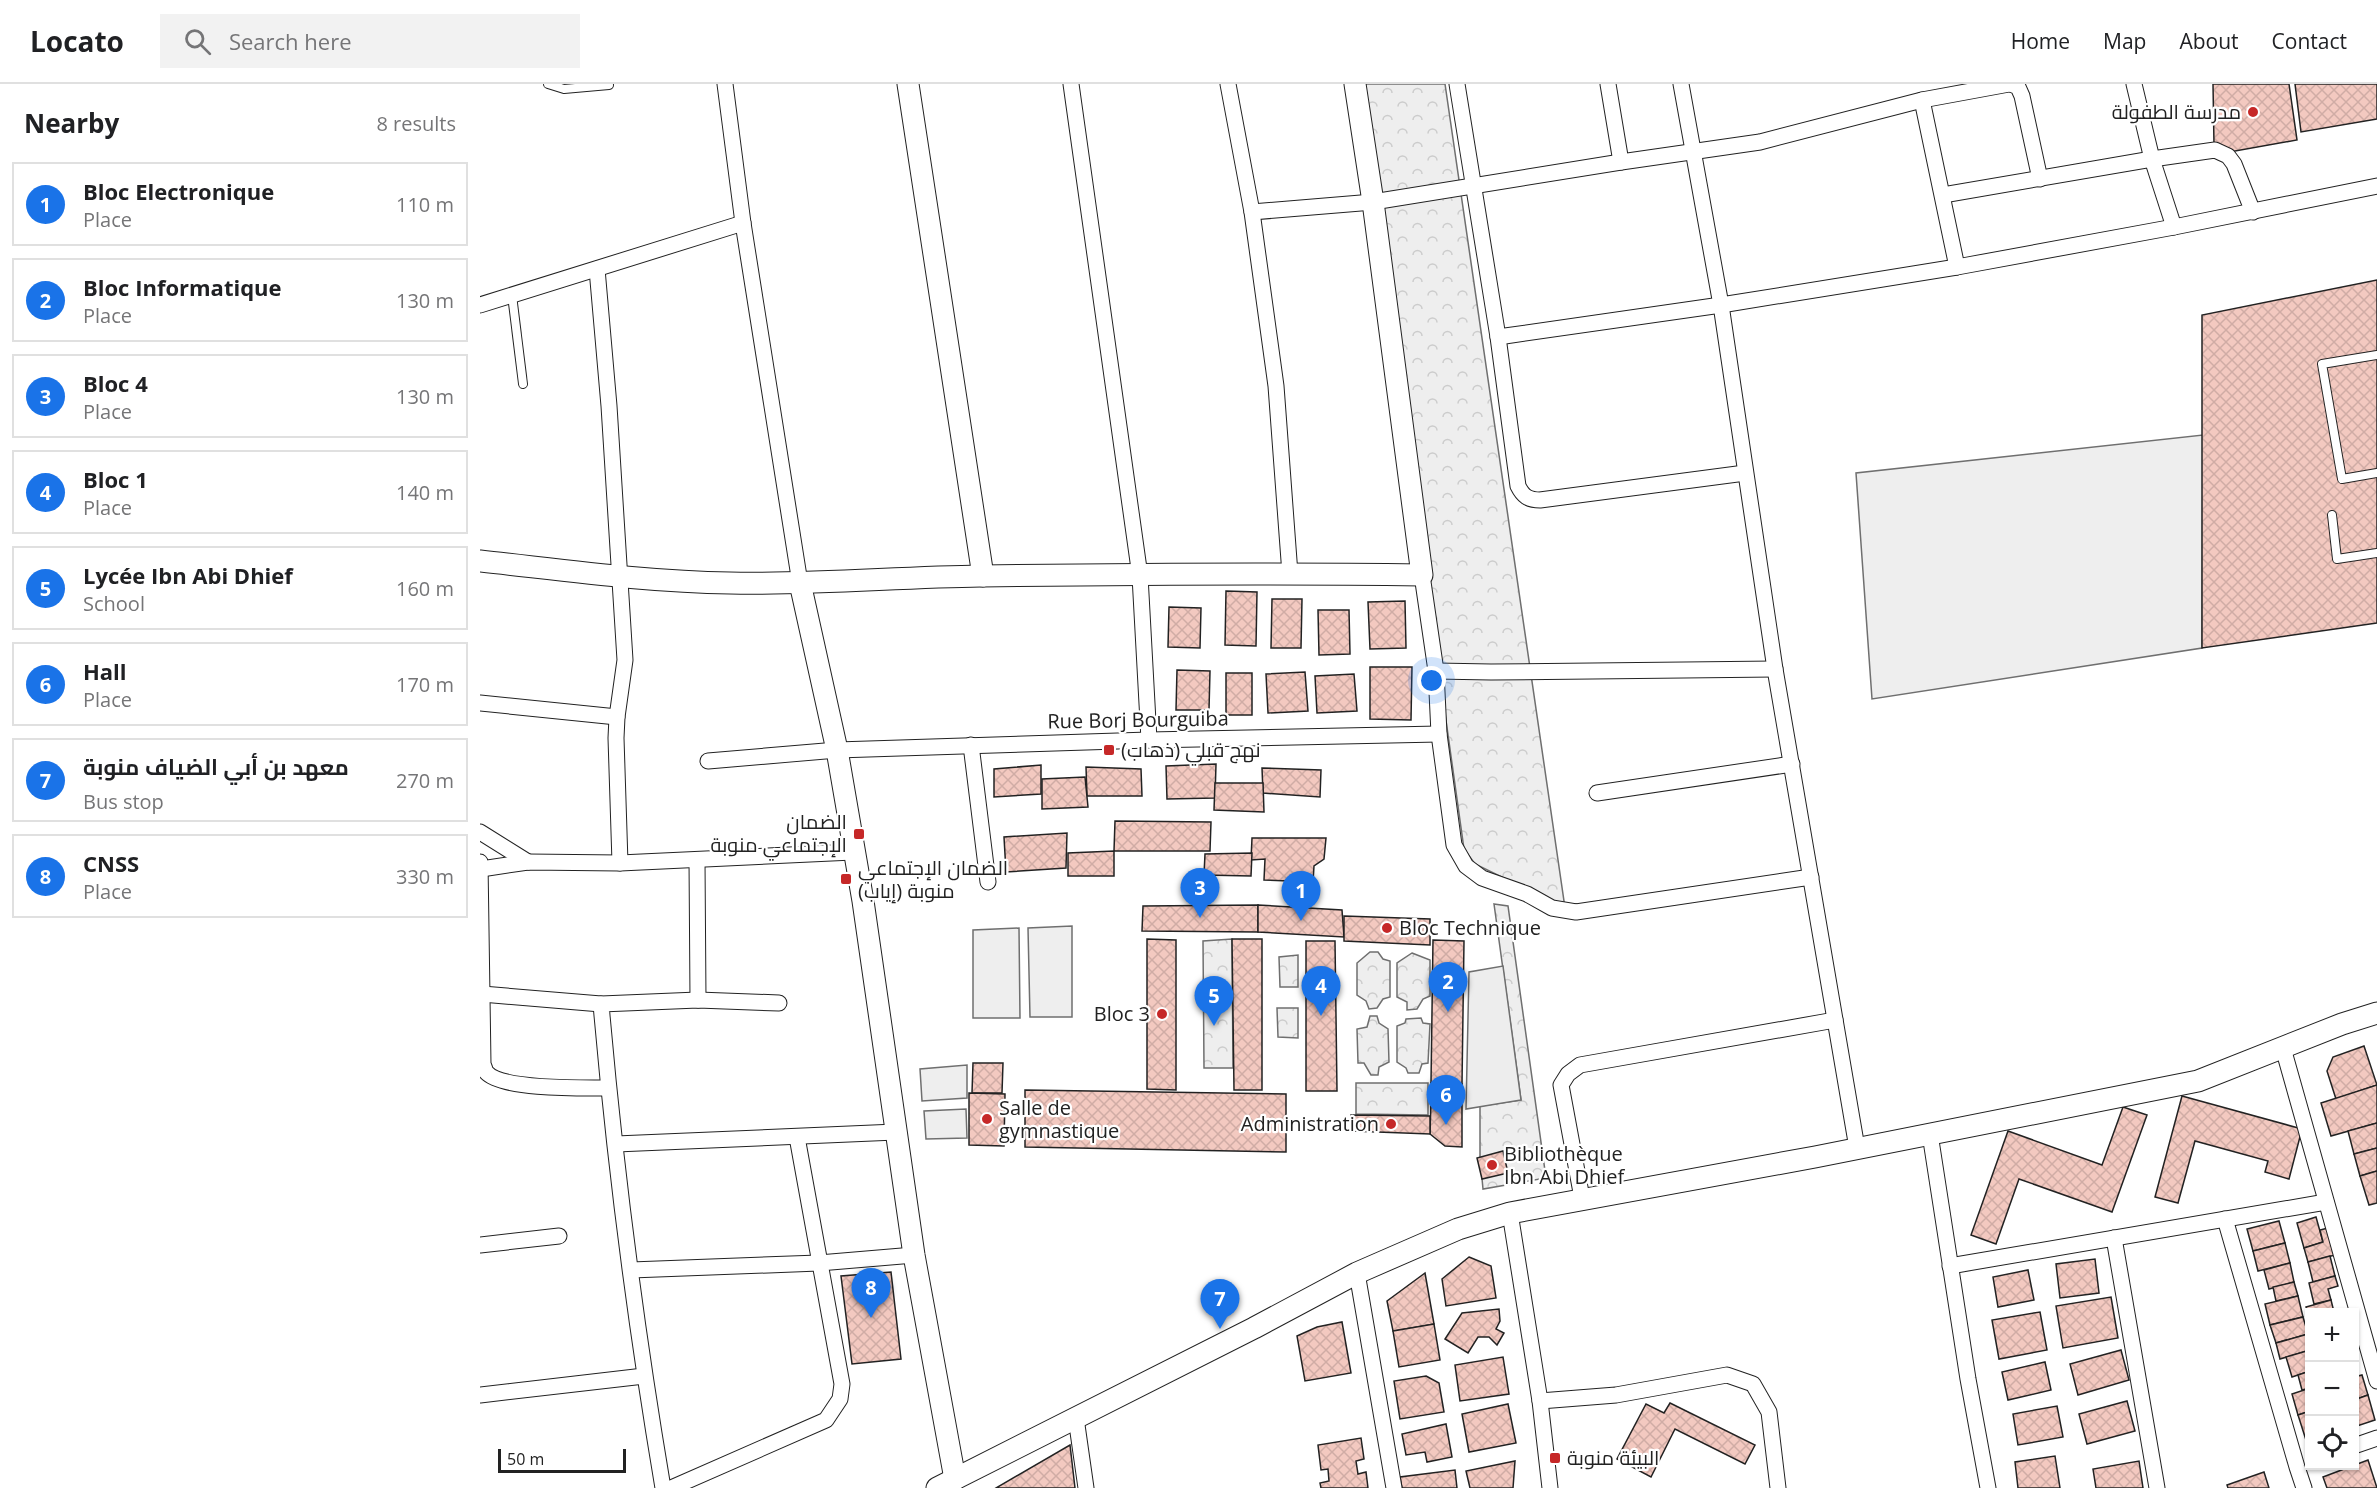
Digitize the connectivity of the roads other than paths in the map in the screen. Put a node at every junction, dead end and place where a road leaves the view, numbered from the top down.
1 (548, 84) edge
2 (725, 84) edge
3 (908, 84) edge
4 (1071, 84) edge
5 (1228, 84) edge
6 (1355, 84) edge
7 (1457, 84) edge
8 (1608, 84) edge
9 (1681, 84) edge
10 (2010, 84) edge
11 (2134, 84) edge
12 (609, 85) edge
13 (1922, 100) junction
14 (1693, 151) junction
15 (2152, 159) junction
16 (1621, 162) junction
17 (2040, 179) junction
18 (2377, 186) edge
19 (1473, 187) junction
20 (1943, 195) junction
21 (1373, 202) junction
22 (1252, 212) junction
23 (2253, 212) junction
24 (743, 223) junction
25 (2174, 227) junction
26 (1957, 267) junction
27 (597, 269) junction
28 (512, 295) junction
29 (480, 305) edge
30 (1721, 305) junction
31 (1498, 337) junction
32 (2377, 355) edge
33 (523, 384) dead end
34 (1745, 473) junction
35 (2377, 473) edge
36 (2332, 515) dead end
37 (2377, 553) edge
38 (480, 561) edge
39 (1290, 574) junction
40 (1422, 575) junction
41 (621, 576) junction
42 (982, 576) junction
43 (1140, 576) junction
44 (800, 583) junction
45 (1775, 669) junction
46 (1436, 671) junction
47 (480, 703) edge
48 (617, 717) junction
49 (1439, 734) junction
50 (1149, 740) junction
51 (971, 745) junction
52 (837, 750) junction
53 (708, 761) dead end
54 (1792, 764) junction
55 (1597, 793) dead end
56 (480, 832) edge
57 (853, 852) junction
58 (697, 860) junction
59 (528, 862) junction
60 (620, 863) junction
61 (481, 865) edge
62 (1811, 877) junction
63 (988, 882) dead end
64 (483, 994) junction
65 (698, 1000) junction
66 (779, 1003) dead end
67 (601, 1004) junction
68 (2377, 1013) edge
69 (1835, 1020) junction
70 (482, 1037) edge
71 (2283, 1048) junction
72 (608, 1089) junction
73 (896, 1132) junction
74 (1930, 1134) junction
75 (797, 1137) junction
76 (616, 1144) junction
77 (1857, 1149) junction
78 (1582, 1198) junction
79 (2326, 1202) junction
80 (1510, 1213) junction
81 (2225, 1219) junction
82 (559, 1236) dead end
83 (2114, 1238) junction
84 (480, 1245) edge
85 (914, 1255) junction
86 (819, 1263) junction
87 (1950, 1266) junction
88 (631, 1270) junction
89 (1357, 1273) junction
90 (644, 1376) junction
91 (2377, 1381) edge
92 (480, 1395) edge
93 (1539, 1401) junction
94 (1076, 1418) junction
95 (2377, 1438) edge
96 (2359, 1445) edge
97 (2303, 1465) edge
98 (946, 1484) edge
99 (663, 1488) edge
100 (671, 1488) edge
101 (1086, 1488) edge
102 (1394, 1488) edge
103 (1550, 1488) edge
104 (1778, 1488) edge
105 (1989, 1488) edge
106 (2157, 1488) edge
107 (2304, 1488) edge

1 - 12 lane
2 - 24 street
3 - 42 street
4 - 43 street
5 - 22 street
6 - 21 street
7 - 19 street
8 - 16 street
9 - 14 street
10 - 13 street
10 - 17 street
11 - 15 street
13 - 14 street
13 - 20 street
14 - 16 street
14 - 30 street
15 - 17 street
15 - 23 street
15 - 25 street
16 - 19 street
17 - 20 street
18 - 23 street
19 - 21 street
19 - 31 street
20 - 26 street
21 - 22 street
21 - 40 street
22 - 39 street
23 - 25 street
24 - 27 street
24 - 44 street
25 - 26 street
26 - 30 street
27 - 28 street
27 - 41 street
28 - 29 street
28 - 33 lane
30 - 31 street
30 - 34 street
31 - 34 street
32 - 35 lane
34 - 45 street
36 - 37 lane
38 - 41 street
39 - 40 street
39 - 43 street
40 - 46 street
41 - 44 street
41 - 48 street
42 - 43 street
42 - 44 street
43 - 50 street
44 - 52 street
45 - 46 street
45 - 54 street
46 - 49 street
47 - 48 street
48 - 60 street
49 - 50 street, Rue Borj Bourguiba
49 - 62 street
50 - 51 street, Rue Borj Bourguiba
51 - 52 street, Rue Borj Bourguiba
51 - 63 street
52 - 53 street, Rue Borj Bourguiba
52 - 57 street
54 - 55 street
54 - 62 street
56 - 59 street
57 - 58 street
57 - 73 street
58 - 60 street
58 - 65 street
59 - 60 street
59 - 61 street
61 - 64 street
62 - 69 street
64 - 67 street
64 - 70 street
65 - 66 street
65 - 67 street
67 - 72 street
68 - 71 street
69 - 77 street
69 - 78 street
70 - 72 street
71 - 74 street
71 - 79 street
72 - 76 street
73 - 75 street
73 - 85 street
74 - 77 street
74 - 87 street
75 - 76 street
75 - 86 street
76 - 88 street
77 - 78 street
78 - 80 street
79 - 81 street
79 - 91 street
80 - 89 street
80 - 93 street
81 - 83 street
81 - 97 street
82 - 84 street
83 - 87 street
83 - 106 street
85 - 86 street
85 - 98 street
86 - 88 street
86 - 100 street
87 - 105 street
88 - 90 street
89 - 94 street
89 - 102 street
90 - 92 street
90 - 99 street
93 - 103 street
93 - 104 street
94 - 98 street
94 - 101 street
95 - 96 street
97 - 107 street

